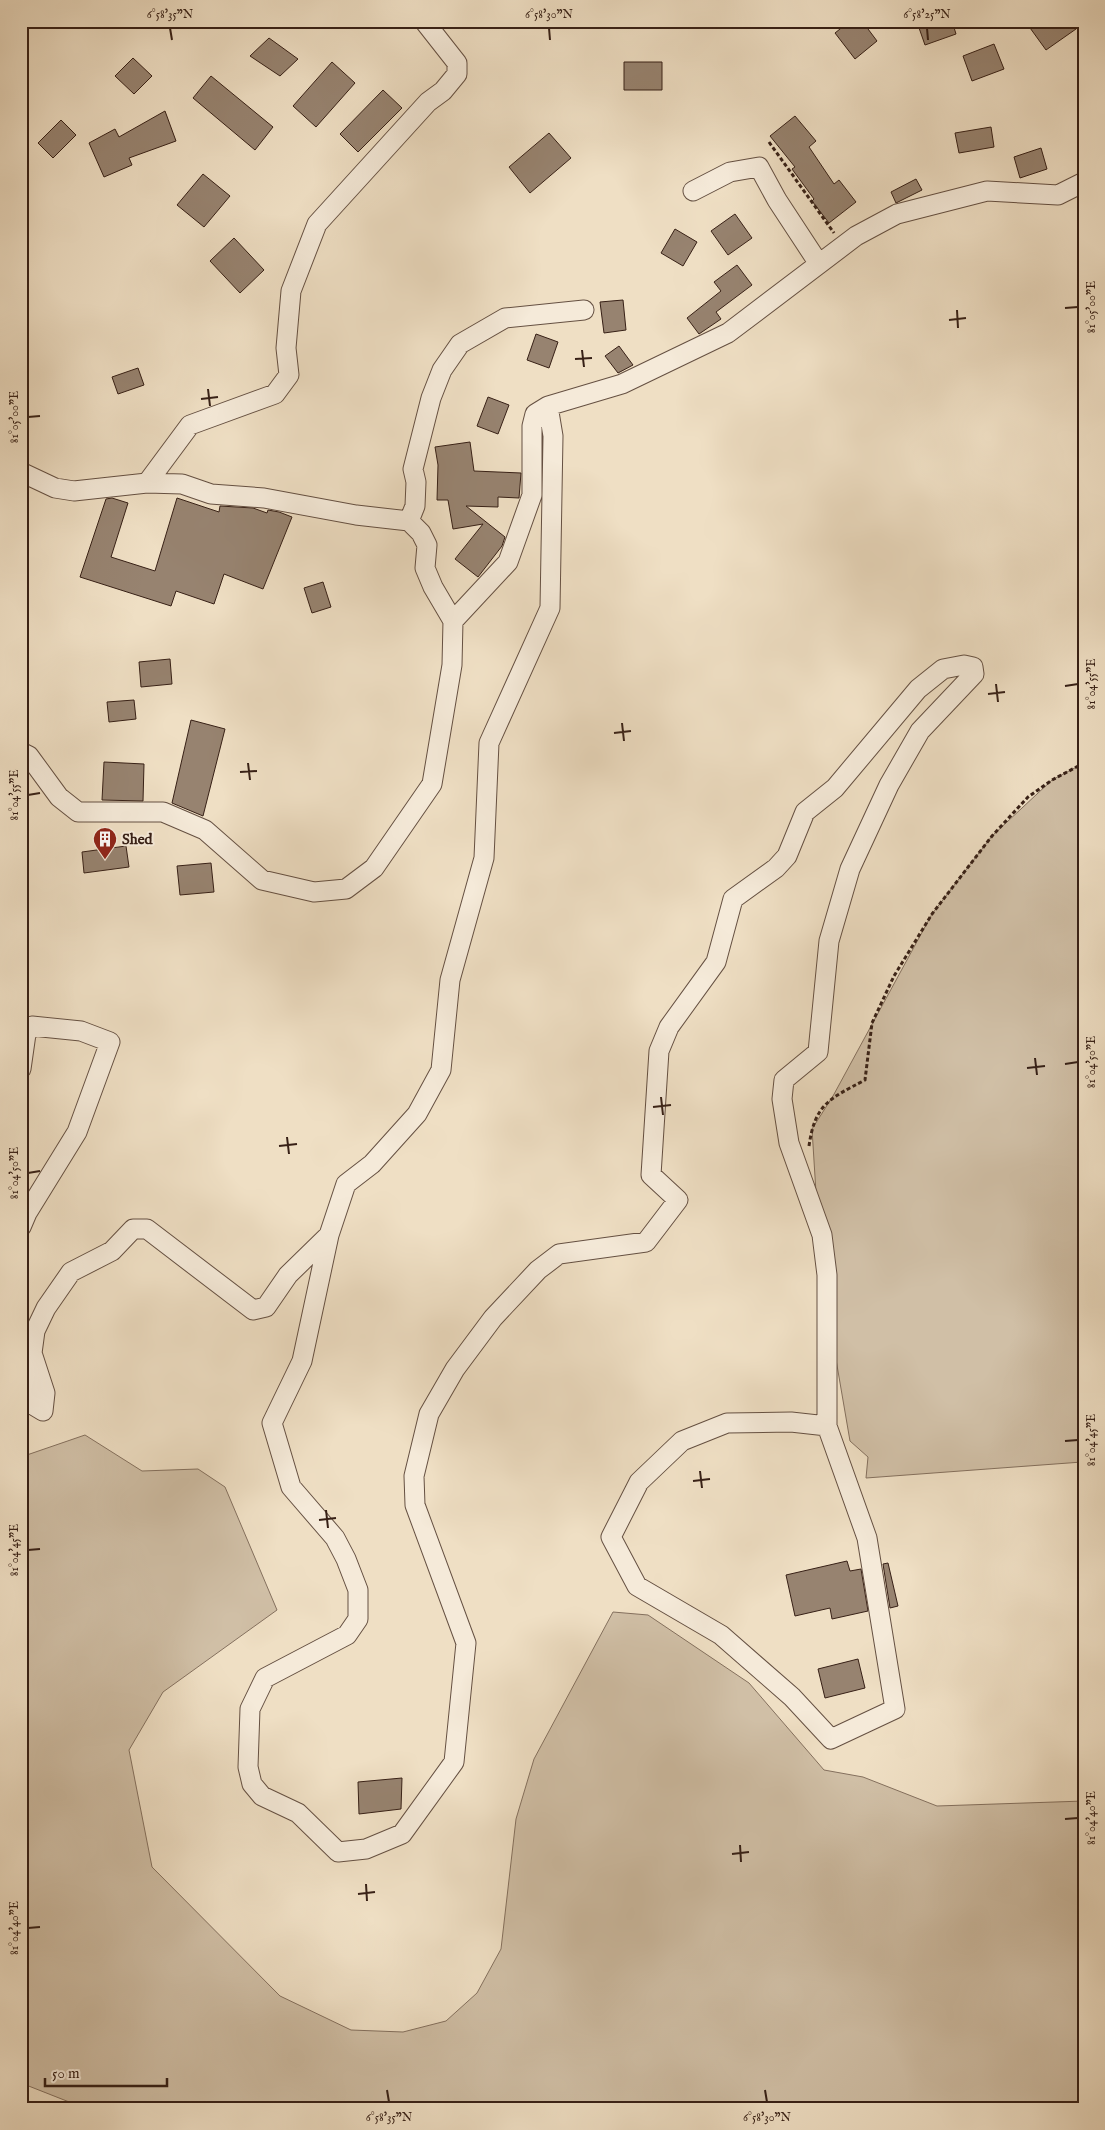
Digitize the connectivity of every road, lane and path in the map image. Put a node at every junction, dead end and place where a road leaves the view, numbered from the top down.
1 (424, 21) edge
2 (769, 142) dead end
3 (1084, 182) edge
4 (693, 191) dead end
5 (843, 246) junction
6 (819, 264) junction
7 (584, 310) dead end
8 (548, 406) junction
9 (21, 472) edge
10 (147, 483) junction
11 (409, 521) junction
12 (452, 621) junction
13 (21, 752) edge
14 (1084, 763) edge
15 (21, 1069) edge
16 (809, 1147) dead end
17 (21, 1227) edge
18 (329, 1235) junction
19 (21, 1374) edge
20 (827, 1426) junction

1 - 10 street
2 - 5 path
3 - 5 street
4 - 6 street
5 - 6 street
6 - 8 street
7 - 11 street
8 - 12 street
8 - 18 street
9 - 10 street
10 - 11 street
11 - 12 street
12 - 13 street
14 - 16 path
15 - 17 street
18 - 19 street
18 - 20 street
20 - 20 street

